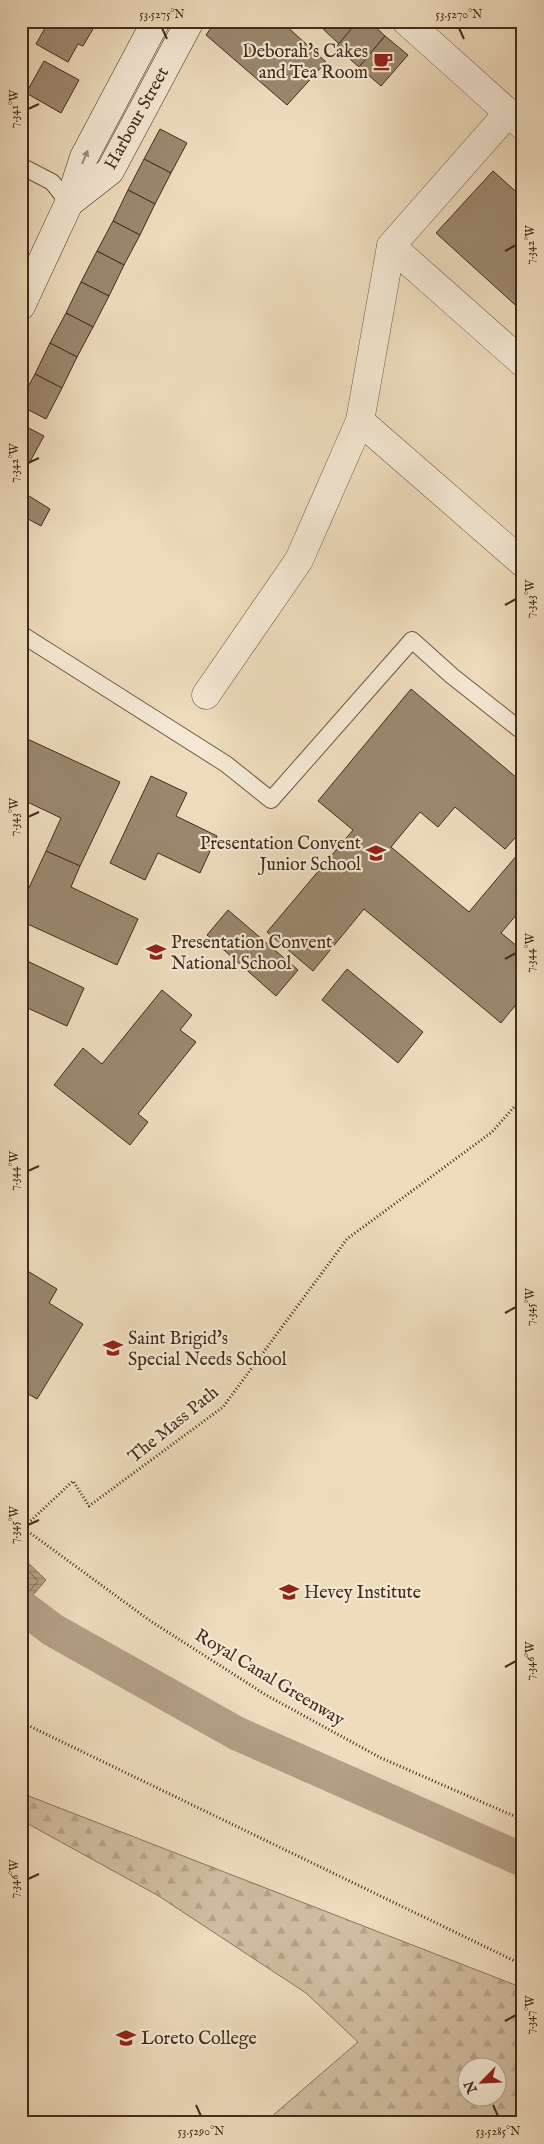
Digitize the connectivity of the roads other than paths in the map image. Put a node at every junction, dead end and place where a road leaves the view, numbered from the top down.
1 (156, 21) edge
2 (190, 21) edge
3 (406, 21) edge
4 (515, 119) edge
5 (21, 166) edge
6 (69, 203) junction
7 (391, 246) junction
8 (21, 306) edge
9 (523, 363) edge
10 (360, 421) junction
11 (523, 562) edge
12 (21, 634) edge
13 (206, 695) dead end
14 (523, 732) edge

6 -> 1 street, Harbour Street
2 - 6 street, Harbour Street
3 - 4 street
4 - 7 street
5 - 6 lane
6 - 8 street, Harbour Street
7 - 9 street
7 - 10 street
10 - 11 street
10 - 13 street
12 - 14 lane

